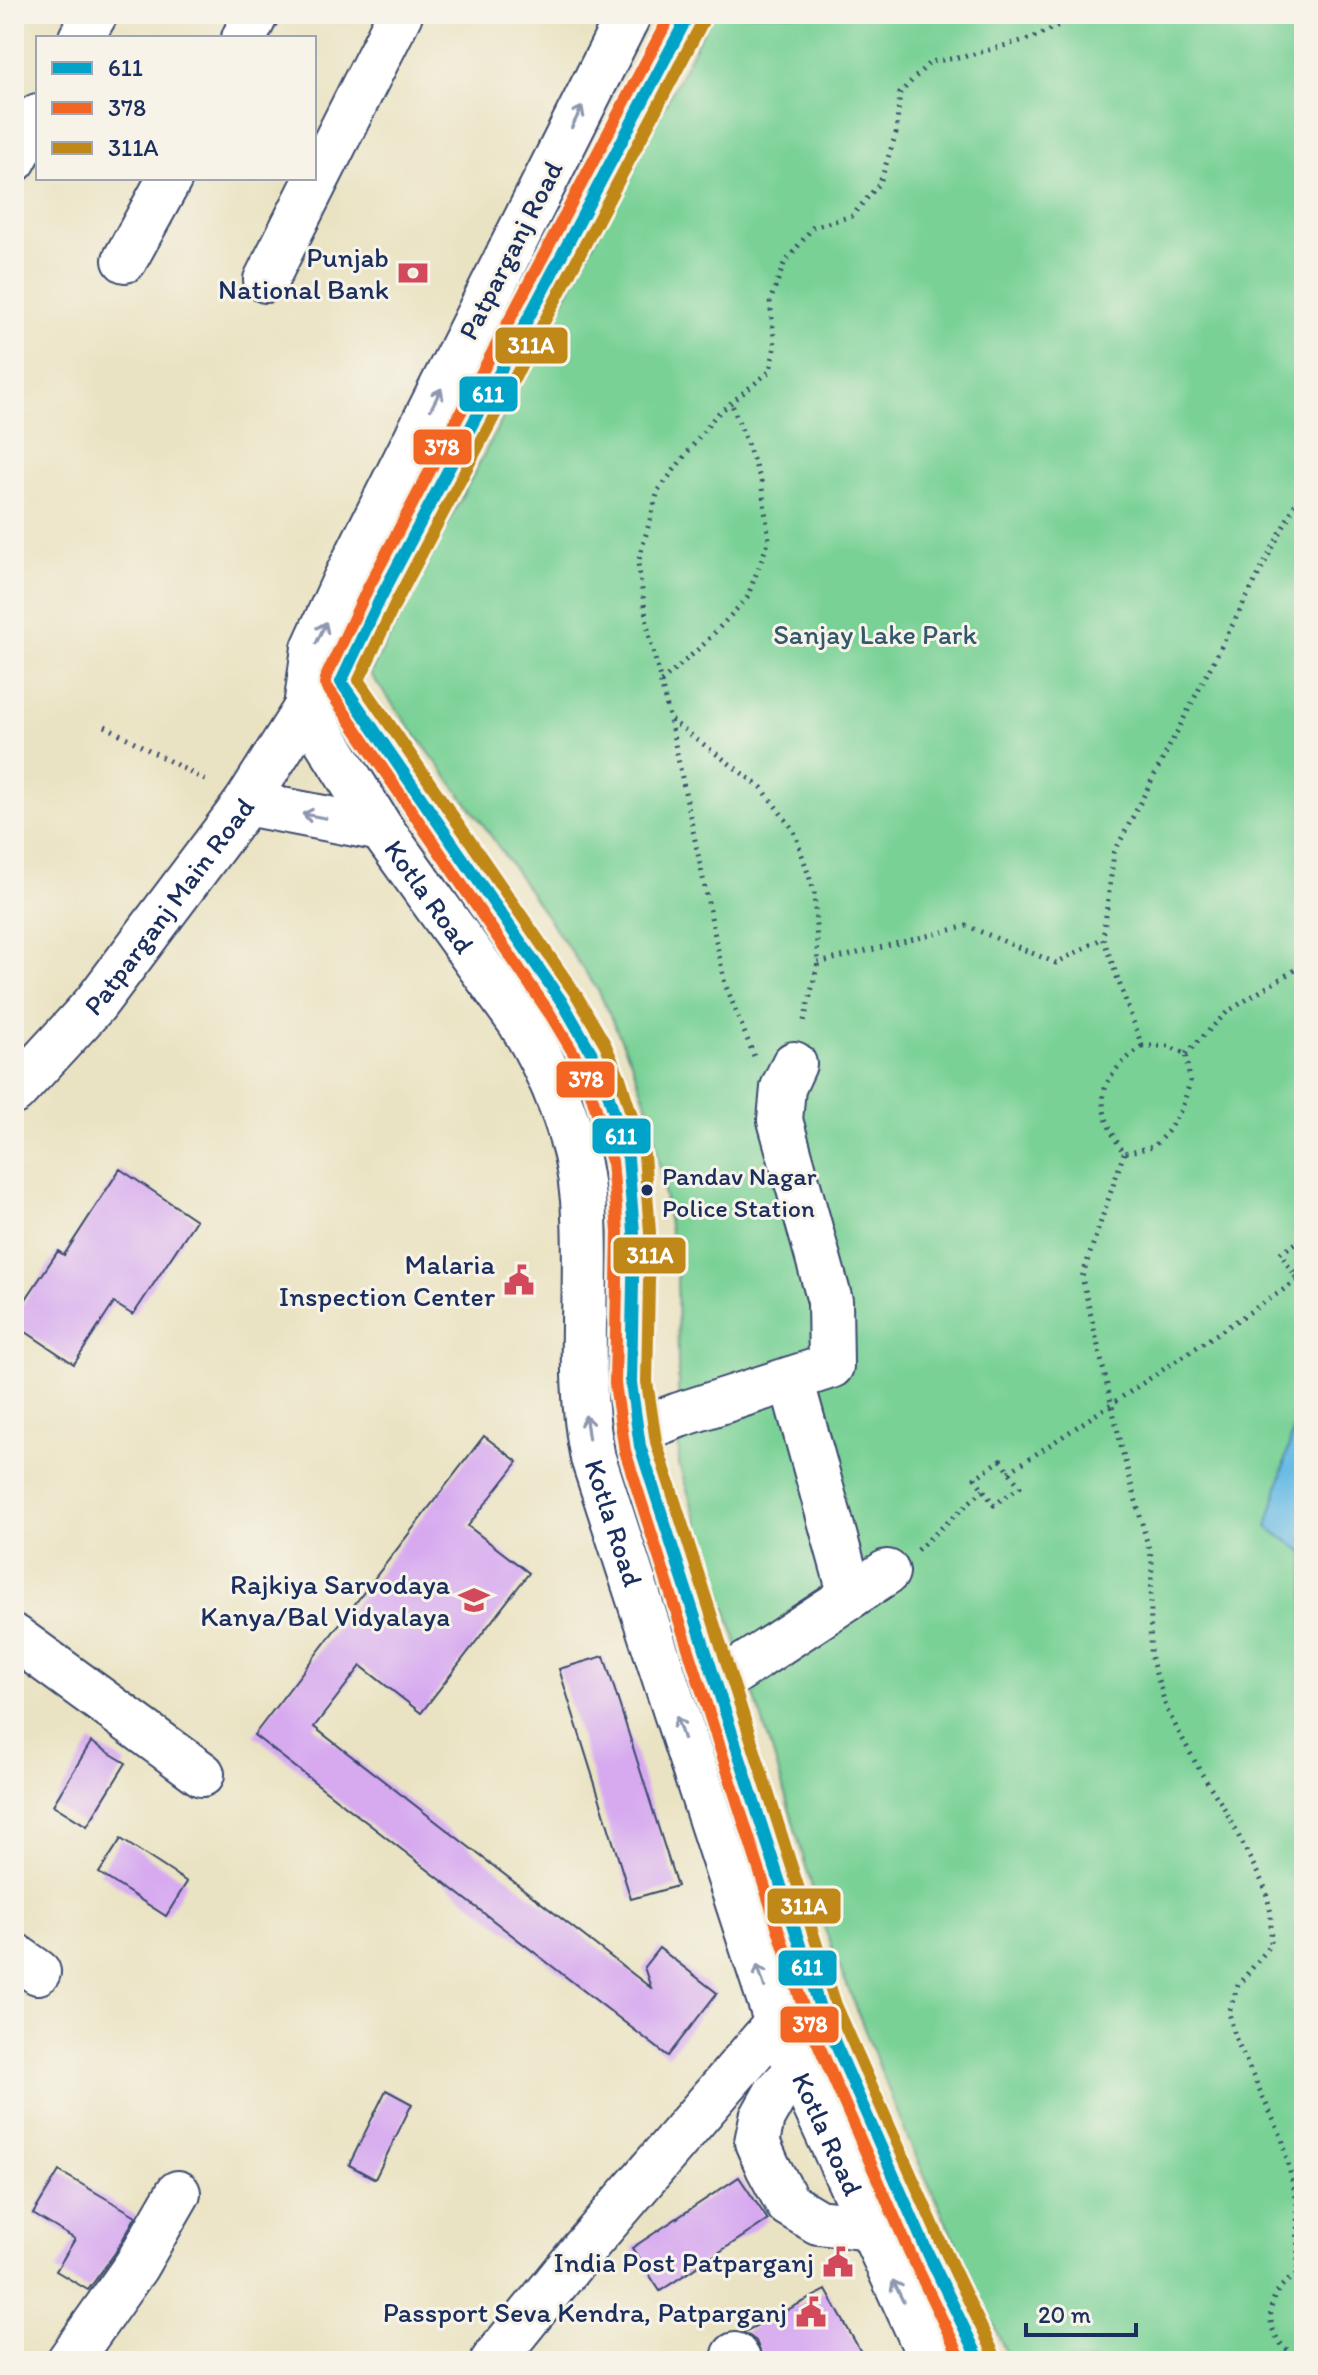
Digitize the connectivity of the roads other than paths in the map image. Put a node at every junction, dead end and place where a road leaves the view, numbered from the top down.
1 (95, 14) edge
2 (256, 14) edge
3 (400, 14) edge
4 (629, 14) edge
5 (689, 14) edge
6 (82, 36) edge
7 (245, 36) edge
8 (36, 120) edge
9 (14, 160) edge
10 (169, 180) edge
11 (125, 260) dead end
12 (266, 280) dead end
13 (341, 682) junction
14 (306, 708) junction
15 (246, 803) junction
16 (381, 829) junction
17 (794, 1064) road end
18 (14, 1092) edge
19 (791, 1379) junction
20 (637, 1431) junction
21 (887, 1572) road end
22 (851, 1596) junction
23 (14, 1637) edge
24 (715, 1685) junction
25 (202, 1774) dead end
26 (777, 2023) junction
27 (798, 2070) junction
28 (178, 2193) dead end
29 (870, 2228) junction
30 (69, 2361) edge
31 (493, 2361) edge
32 (932, 2361) edge
33 (980, 2361) edge

1 - 6 main road
2 - 7 main road
3 - 12 main road
14 -> 4 main road, Patparganj Road
5 - 13 main road, Patparganj Road
8 - 9 main road
10 - 11 main road
13 - 14 main road
13 - 20 main road, Kotla Road
14 - 15 main road, Patparganj Main Road
14 - 16 main road, Kotla Road
16 -> 15 main road
15 - 18 main road, Patparganj Main Road
26 -> 16 main road, Kotla Road
17 - 19 main road
19 - 20 main road
19 - 22 main road
20 - 24 main road, Kotla Road
21 - 22 main road
22 - 24 main road
23 - 25 main road
24 - 33 main road, Kotla Road
26 - 27 main road, Kotla Road
26 - 31 main road
27 - 29 main road, Kotla Road
27 - 29 main road
28 - 30 main road
32 -> 29 main road, Kotla Road

